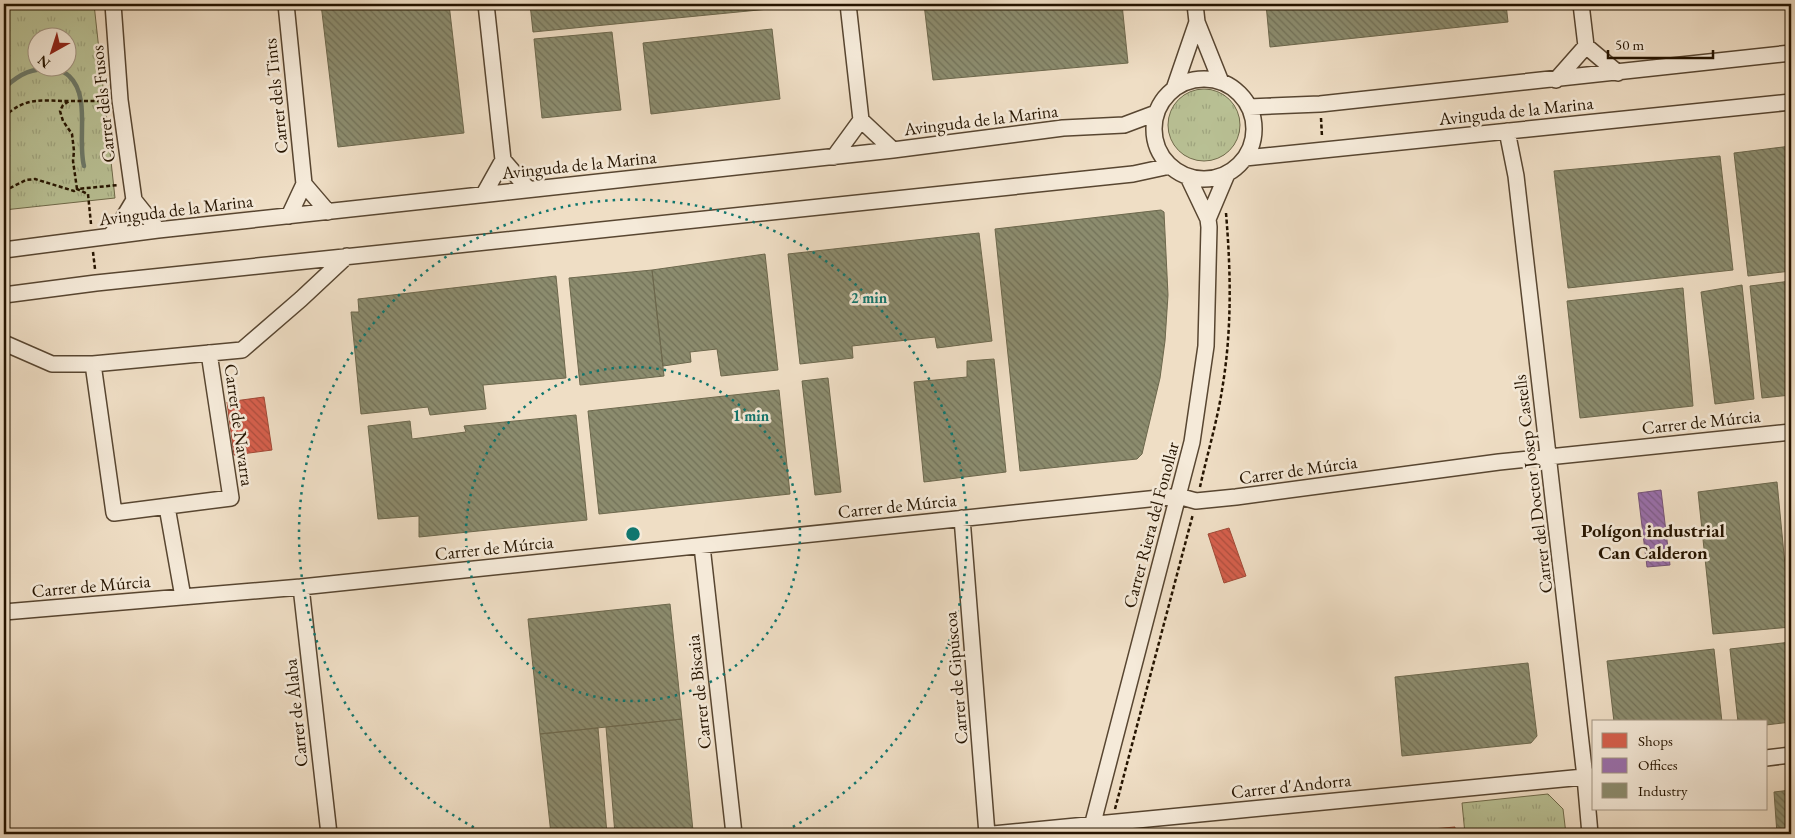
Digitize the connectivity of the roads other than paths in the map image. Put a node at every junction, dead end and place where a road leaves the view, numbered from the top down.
1 (113, 4) edge
2 (286, 4) edge
3 (486, 4) edge
4 (848, 4) edge
5 (1195, 4) edge
6 (1581, 4) edge
7 (1197, 22) junction
8 (1586, 46) junction
9 (1791, 54) edge
10 (1618, 73) junction
11 (1556, 80) junction
12 (1221, 82) junction
13 (1174, 89) junction
14 (1791, 102) edge
15 (1249, 107) junction
16 (1156, 113) junction
17 (861, 120) junction
18 (1508, 130) junction
19 (893, 150) junction
20 (834, 156) junction
21 (1245, 158) junction
22 (503, 160) junction
23 (1170, 166) junction
24 (1227, 174) junction
25 (1188, 177) junction
26 (304, 184) junction
27 (528, 190) junction
28 (484, 194) junction
29 (134, 200) junction
30 (328, 212) junction
31 (289, 216) junction
32 (1208, 220) junction
33 (158, 230) junction
34 (110, 236) junction
35 (4, 250) edge
36 (347, 256) junction
37 (4, 294) edge
38 (4, 343) edge
39 (209, 353) junction
40 (93, 364) junction
41 (1791, 432) edge
42 (1549, 457) junction
43 (1178, 496) junction
44 (167, 507) junction
45 (962, 518) junction
46 (702, 546) junction
47 (301, 587) junction
48 (183, 597) junction
49 (4, 612) edge
50 (1791, 755) edge
51 (1768, 758) edge
52 (1589, 776) edge
53 (1091, 829) edge
54 (329, 834) edge
55 (734, 834) edge
56 (987, 834) edge
57 (992, 834) edge
58 (1590, 834) edge

1 - 29 street, Carrer dels Fusos
2 - 26 street, Carrer dels Tints
3 - 22 street
4 - 17 street
5 - 7 street
6 - 8 street
7 - 12 street
7 - 13 street
8 - 10 street
8 - 11 street
9 - 10 street, Avinguda de la Marina
10 - 11 street, Avinguda de la Marina
11 - 15 street, Avinguda de la Marina
12 - 13 street
12 - 15 street
13 - 16 street
14 - 18 street, Avinguda de la Marina
15 - 21 street
16 - 19 street, Avinguda de la Marina
16 - 23 street
17 - 19 street
17 - 20 street
18 - 21 street, Avinguda de la Marina
18 - 42 street, Carrer del Doctor Josep Castells
19 - 20 street, Avinguda de la Marina
20 - 27 street, Avinguda de la Marina
21 - 24 street
22 - 27 street
22 - 28 street
23 - 25 street
23 - 36 street
24 - 25 street
24 - 32 street
25 - 32 street
26 - 30 street
26 - 31 street
27 - 28 street, Avinguda de la Marina
28 - 30 street, Avinguda de la Marina
29 - 33 street, Carrer dels Fusos
29 - 34 street
30 - 31 street, Avinguda de la Marina
31 - 33 street, Avinguda de la Marina
32 - 43 street, Carrer Riera del Fonollar
33 - 34 street, Avinguda de la Marina
34 - 35 street, Avinguda de la Marina
36 - 37 street
36 - 39 street
38 - 40 street
39 - 40 street
39 - 44 street, Carrer de Navarra
40 - 44 street, Carrer de Navarra
41 - 42 street, Carrer de Múrcia
42 - 43 street, Carrer de Múrcia
42 - 52 street, Carrer del Doctor Josep Castells
43 - 45 street, Carrer de Múrcia
43 - 53 street, Carrer Riera del Fonollar
44 - 48 street
45 - 46 street, Carrer de Múrcia
45 - 56 street, Carrer de Gipúscoa
46 - 47 street, Carrer de Múrcia
46 - 55 street, Carrer de Biscaia
47 - 48 street, Carrer de Múrcia
47 - 54 street, Carrer de Álaba
48 - 49 street, Carrer de Múrcia
50 - 51 street
52 - 53 street, Carrer d'Andorra
52 - 58 street, Carrer del Doctor Josep Castells
53 - 57 street, Carrer d'Andorra

